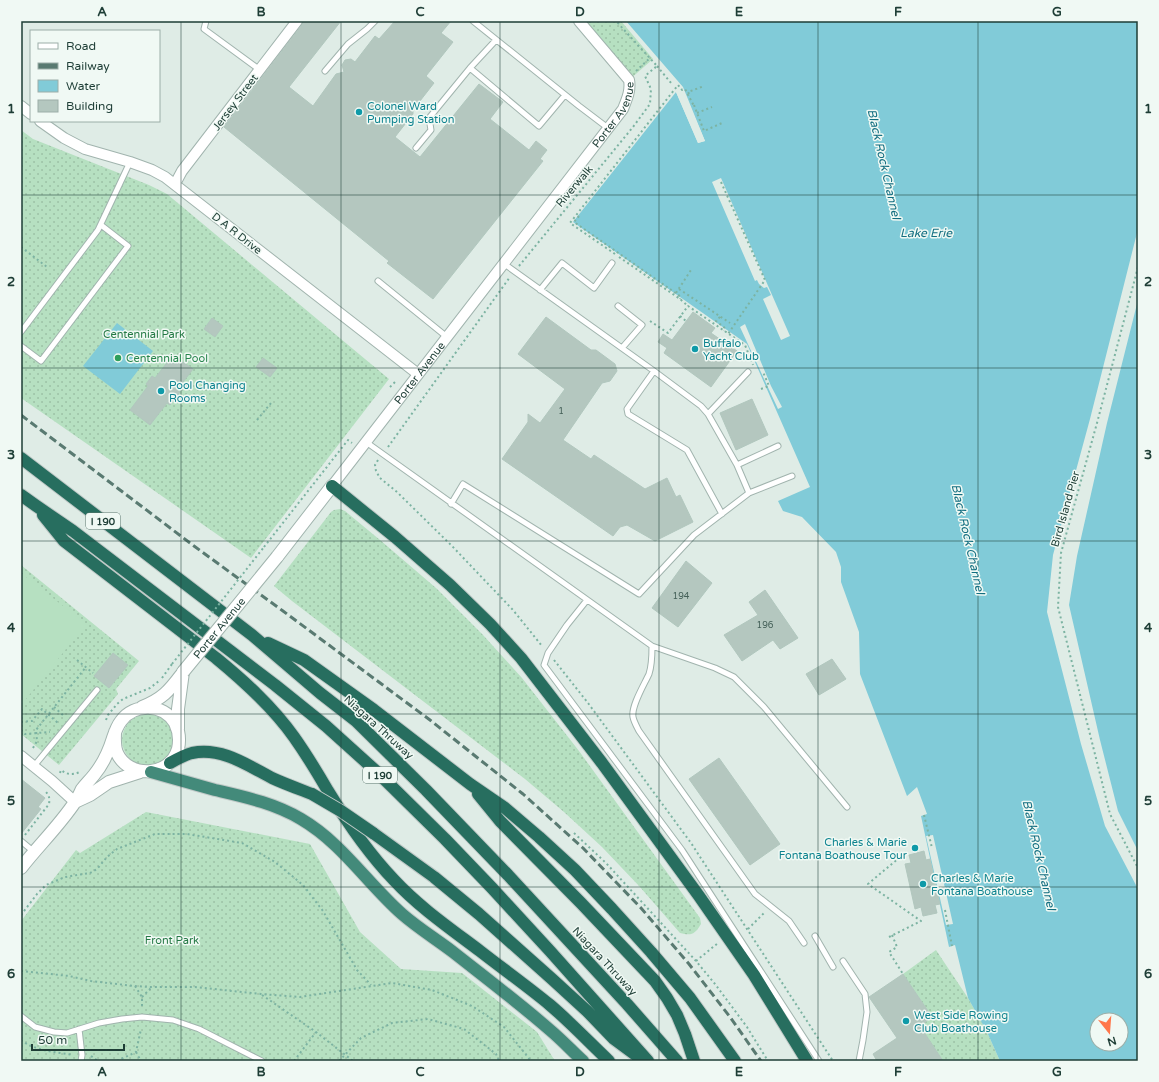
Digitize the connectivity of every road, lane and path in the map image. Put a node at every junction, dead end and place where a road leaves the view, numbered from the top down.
1 (206, 21) edge
2 (297, 21) edge
3 (375, 21) edge
4 (472, 21) edge
5 (579, 21) edge
6 (616, 21) edge
7 (496, 40) junction
8 (650, 58) junction
9 (657, 66) junction
10 (470, 68) junction
11 (260, 70) junction
12 (325, 71) dead end
13 (635, 71) dead end
14 (671, 83) dead end
15 (704, 86) dead end
16 (565, 95) junction
17 (21, 106) edge
18 (694, 106) junction
19 (712, 107) dead end
20 (30, 113) edge
21 (697, 113) junction
22 (41, 122) edge
23 (722, 123) dead end
24 (608, 128) junction
25 (416, 148) dead end
26 (130, 162) junction
27 (721, 182) dead end
28 (175, 184) junction
29 (579, 216) dead end
30 (101, 225) junction
31 (21, 247) edge
32 (503, 263) junction
33 (612, 263) dead end
34 (47, 267) dead end
35 (518, 267) dead end
36 (1138, 267) edge
37 (691, 270) dead end
38 (507, 280) dead end
39 (378, 281) dead end
40 (679, 289) junction
41 (540, 290) junction
42 (676, 294) junction
43 (680, 299) junction
44 (618, 306) dead end
45 (688, 306) junction
46 (680, 316) junction
47 (720, 317) junction
48 (650, 321) dead end
49 (686, 321) dead end
50 (730, 323) dead end
51 (724, 331) junction
52 (21, 332) edge
53 (728, 334) junction
54 (447, 337) junction
55 (21, 346) edge
56 (622, 348) junction
57 (654, 371) junction
58 (748, 372) joint
59 (763, 372) dead end
60 (418, 374) junction
61 (395, 382) dead end
62 (390, 387) dead end
63 (761, 388) dead end
64 (271, 403) dead end
65 (708, 414) junction
66 (258, 420) dead end
67 (350, 442) dead end
68 (366, 442) junction
69 (778, 446) dead end
70 (387, 448) dead end
71 (21, 458) edge
72 (737, 465) junction
73 (792, 476) dead end
74 (332, 486) junction
75 (749, 493) junction
76 (21, 495) edge
77 (451, 504) junction
78 (35, 505) junction
79 (722, 514) junction
80 (587, 600) junction
81 (252, 635) junction
82 (652, 646) junction
83 (77, 660) dead end
84 (172, 664) dead end
85 (86, 667) junction
86 (183, 672) junction
87 (93, 673) dead end
88 (97, 690) dead end
89 (54, 707) junction
90 (139, 708) junction
91 (48, 714) junction
92 (64, 716) dead end
93 (21, 722) edge
94 (58, 722) dead end
95 (21, 730) edge
96 (50, 732) dead end
97 (115, 732) junction
98 (178, 732) junction
99 (37, 733) junction
100 (32, 748) dead end
101 (21, 756) edge
102 (170, 763) junction
103 (34, 766) junction
104 (146, 772) junction
105 (470, 784) junction
106 (47, 788) dead end
107 (76, 802) junction
108 (847, 807) dead end
109 (924, 815) dead end
110 (574, 833) dead end
111 (21, 841) edge
112 (932, 848) dead end
113 (34, 852) junction
114 (906, 852) dead end
115 (21, 868) edge
116 (1138, 868) edge
117 (945, 910) dead end
118 (21, 915) edge
119 (760, 917) dead end
120 (748, 929) dead end
121 (892, 935) junction
122 (726, 936) junction
123 (815, 936) dead end
124 (889, 937) dead end
125 (804, 943) dead end
126 (952, 946) dead end
127 (843, 960) dead end
128 (696, 961) junction
129 (833, 966) dead end
130 (21, 971) edge
131 (903, 974) dead end
132 (371, 985) junction
133 (134, 986) junction
134 (151, 987) junction
135 (261, 994) junction
136 (142, 997) junction
137 (142, 1007) dead end
138 (21, 1016) edge
139 (80, 1029) junction
140 (141, 1029) dead end
141 (316, 1032) junction
142 (21, 1040) edge
143 (136, 1052) junction
144 (344, 1054) junction
145 (74, 1055) dead end
146 (91, 1056) dead end
147 (81, 1061) edge
148 (98, 1061) edge
149 (117, 1061) edge
150 (141, 1061) edge
151 (262, 1061) edge
152 (294, 1061) edge
153 (339, 1061) edge
154 (353, 1061) edge
155 (499, 1061) edge
156 (531, 1061) edge
157 (583, 1061) edge
158 (609, 1061) edge
159 (644, 1061) edge
160 (648, 1061) edge
161 (677, 1061) edge
162 (694, 1061) edge
163 (735, 1061) edge
164 (768, 1061) edge
165 (807, 1061) edge
166 (819, 1061) edge
167 (859, 1061) edge

1 - 11 lane
2 - 11 street, Jersey Street
3 - 12 lane
4 - 7 lane
5 - 24 street, Porter Avenue
6 - 8 path
7 - 10 lane
7 - 16 lane
8 - 9 path
8 - 13 path
9 - 14 path
9 - 35 path, Riverwalk
10 - 16 lane
10 - 25 lane
11 - 28 street, Jersey Street
15 - 18 path
16 - 24 lane
17 - 20 street
18 - 21 path
18 - 43 path
19 - 21 path
21 - 23 path
22 - 26 street, D A R Drive
24 - 32 street, Porter Avenue
26 - 28 street, D A R Drive
26 - 30 lane
27 - 53 path
28 - 60 street, D A R Drive
29 - 42 path
30 - 52 lane
30 - 55 lane
31 - 34 path
32 - 41 lane
32 - 54 street, Porter Avenue
33 - 41 lane
36 - 116 path, Bird Island Pier
37 - 40 path
38 - 70 path
39 - 54 lane
40 - 42 path
40 - 47 path
41 - 56 lane
42 - 43 path
43 - 45 path
44 - 56 lane
45 - 46 path
45 - 51 path
46 - 48 path
46 - 49 path
47 - 50 path
47 - 51 path
51 - 53 path
53 - 58 path
54 - 60 street, Porter Avenue
56 - 57 lane
57 - 65 lane
57 - 79 lane
58 - 65 lane
59 - 63 path
60 - 68 street, Porter Avenue
61 - 62 path
64 - 66 path
65 - 72 lane
67 - 84 path, bridge
68 - 74 street, Porter Avenue
68 - 77 lane
69 - 72 lane
71 - 81 highway, Niagara Thruway / I 190
72 - 75 lane
73 - 75 lane
74 - 86 street, Porter Avenue, bridge
74 - 122 highway
75 - 79 lane
76 - 78 highway, I 190
77 - 79 lane
77 - 80 lane
78 - 158 highway
78 - 160 highway, I 190
80 - 82 lane
80 - 166 lane
81 - 105 highway
81 - 161 highway, Niagara Thruway / I 190
82 - 108 lane
82 - 125 lane
83 - 85 path
85 - 87 path
85 - 89 path
86 - 90 street, Porter Avenue
86 - 98 street
88 - 103 lane
89 - 91 path
89 - 92 path
90 - 97 street, Porter Avenue
90 - 98 street
91 - 93 path
91 - 94 path
91 - 99 path
95 - 99 path
96 - 99 path
97 - 104 street
97 - 107 street, Porter Avenue
98 - 102 street
99 - 100 path
101 - 103 street
102 - 104 street, Porter Avenue
102 - 159 highway, bridge
103 - 107 street
104 - 107 street, Porter Avenue
104 - 157 highway
105 - 162 highway
105 - 163 highway
106 - 111 path
107 - 113 street, Porter Avenue
109 - 112 path
110 - 128 path
111 - 113 lane
113 - 115 street, Porter Avenue
114 - 121 path
117 - 126 path
118 - 132 path
119 - 120 path
121 - 124 path
121 - 131 path
122 - 128 path
122 - 165 highway
123 - 129 lane
127 - 167 lane
128 - 164 path
130 - 133 path
132 - 135 path
132 - 156 path
133 - 134 path
133 - 136 path
134 - 135 path
134 - 136 path
135 - 141 path
136 - 137 path
138 - 139 lane
139 - 147 lane
139 - 151 lane
140 - 143 path
141 - 144 path
141 - 152 path
142 - 145 path
143 - 149 path
143 - 150 path
144 - 153 path
144 - 154 path
144 - 155 path
146 - 148 path

